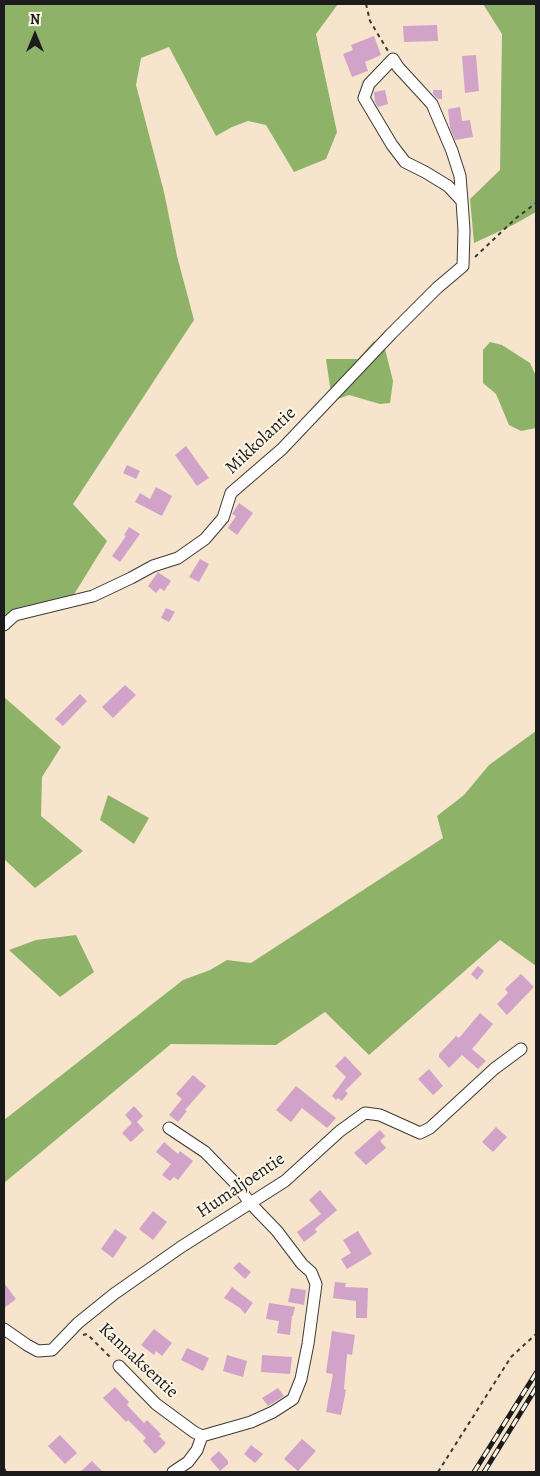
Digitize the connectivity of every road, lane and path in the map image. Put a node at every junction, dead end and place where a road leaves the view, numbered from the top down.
1 (366, 4) edge
2 (393, 59) junction
3 (462, 201) junction
4 (536, 203) edge
5 (463, 266) junction
6 (4, 625) edge
7 (521, 1049) dead end
8 (169, 1128) dead end
9 (250, 1203) junction
10 (4, 1328) edge
11 (536, 1334) edge
12 (79, 1336) dead end
13 (120, 1366) joint
14 (202, 1436) junction
15 (4, 1468) edge
16 (6, 1472) edge
17 (173, 1472) edge
18 (438, 1472) edge

1 - 2 path
2 - 3 street
2 - 3 street
3 - 5 street
4 - 5 path
5 - 6 street, Mikkolantie
7 - 9 street, Humaljoentie
8 - 9 street
9 - 10 street, Humaljoentie
9 - 14 street
11 - 18 path
12 - 13 path, Kannaksentie
13 - 14 street, Kannaksentie
14 - 17 street
15 - 16 path

